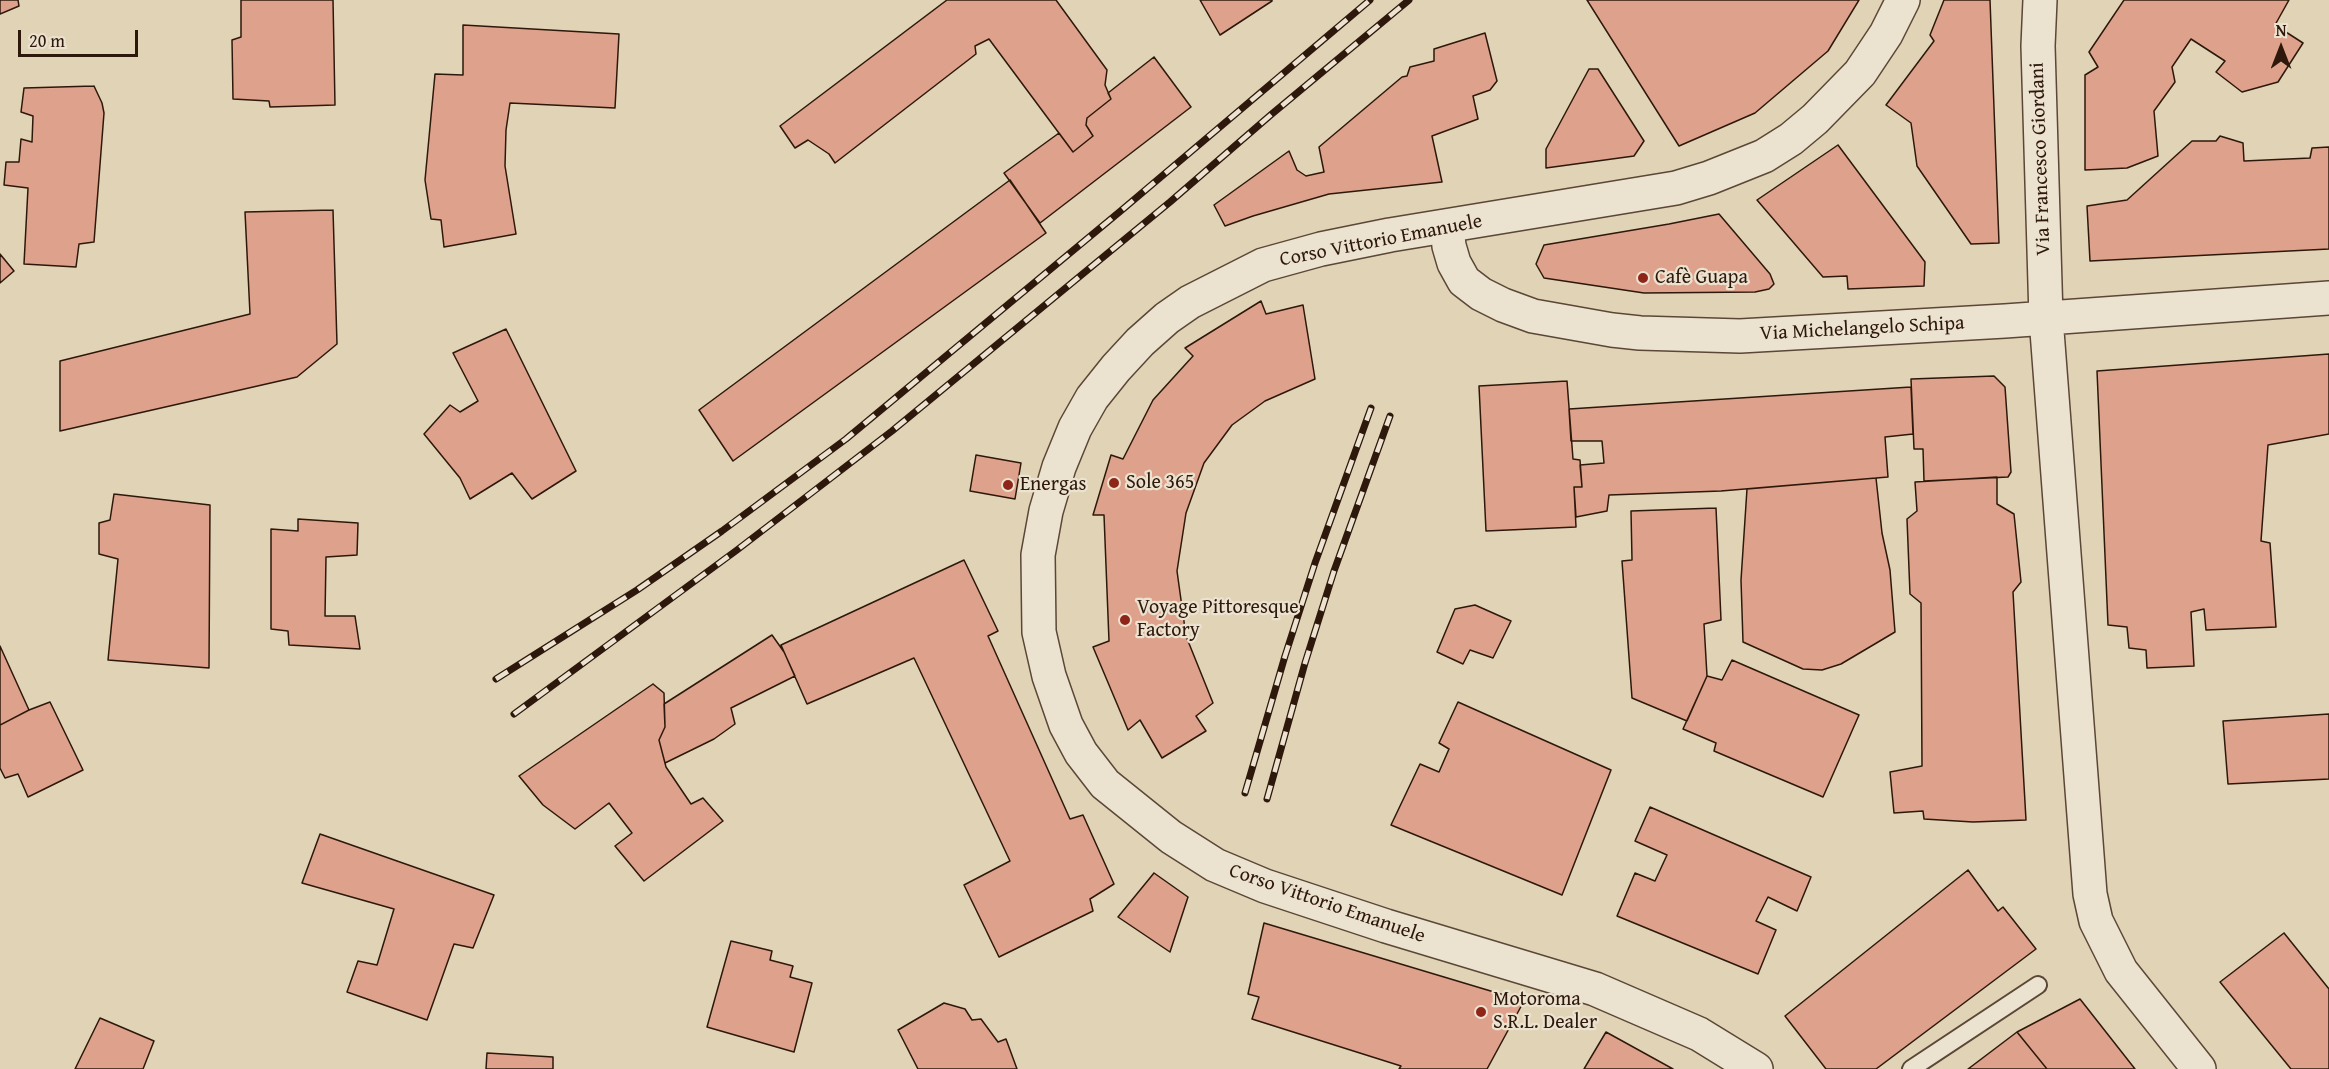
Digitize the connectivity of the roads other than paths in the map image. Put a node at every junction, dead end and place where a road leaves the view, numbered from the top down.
1 (1903, 0) edge
2 (2032, 0) edge
3 (2040, 0) edge
4 (2038, 46) junction
5 (1447, 226) junction
6 (2329, 298) edge
7 (2046, 318) junction
8 (2038, 985) dead end
9 (1756, 1069) edge
10 (1911, 1069) edge
11 (2199, 1069) edge

1 - 5 street, Corso Vittorio Emanuele
2 - 4 street
3 - 4 street, Via Francesco Giordani
4 - 7 street, Via Francesco Giordani
5 - 7 street, Via Michelangelo Schipa
5 - 9 street, Corso Vittorio Emanuele
6 - 7 street, Via Michelangelo Schipa
7 - 11 street, Via Francesco Giordani
8 - 10 lane

